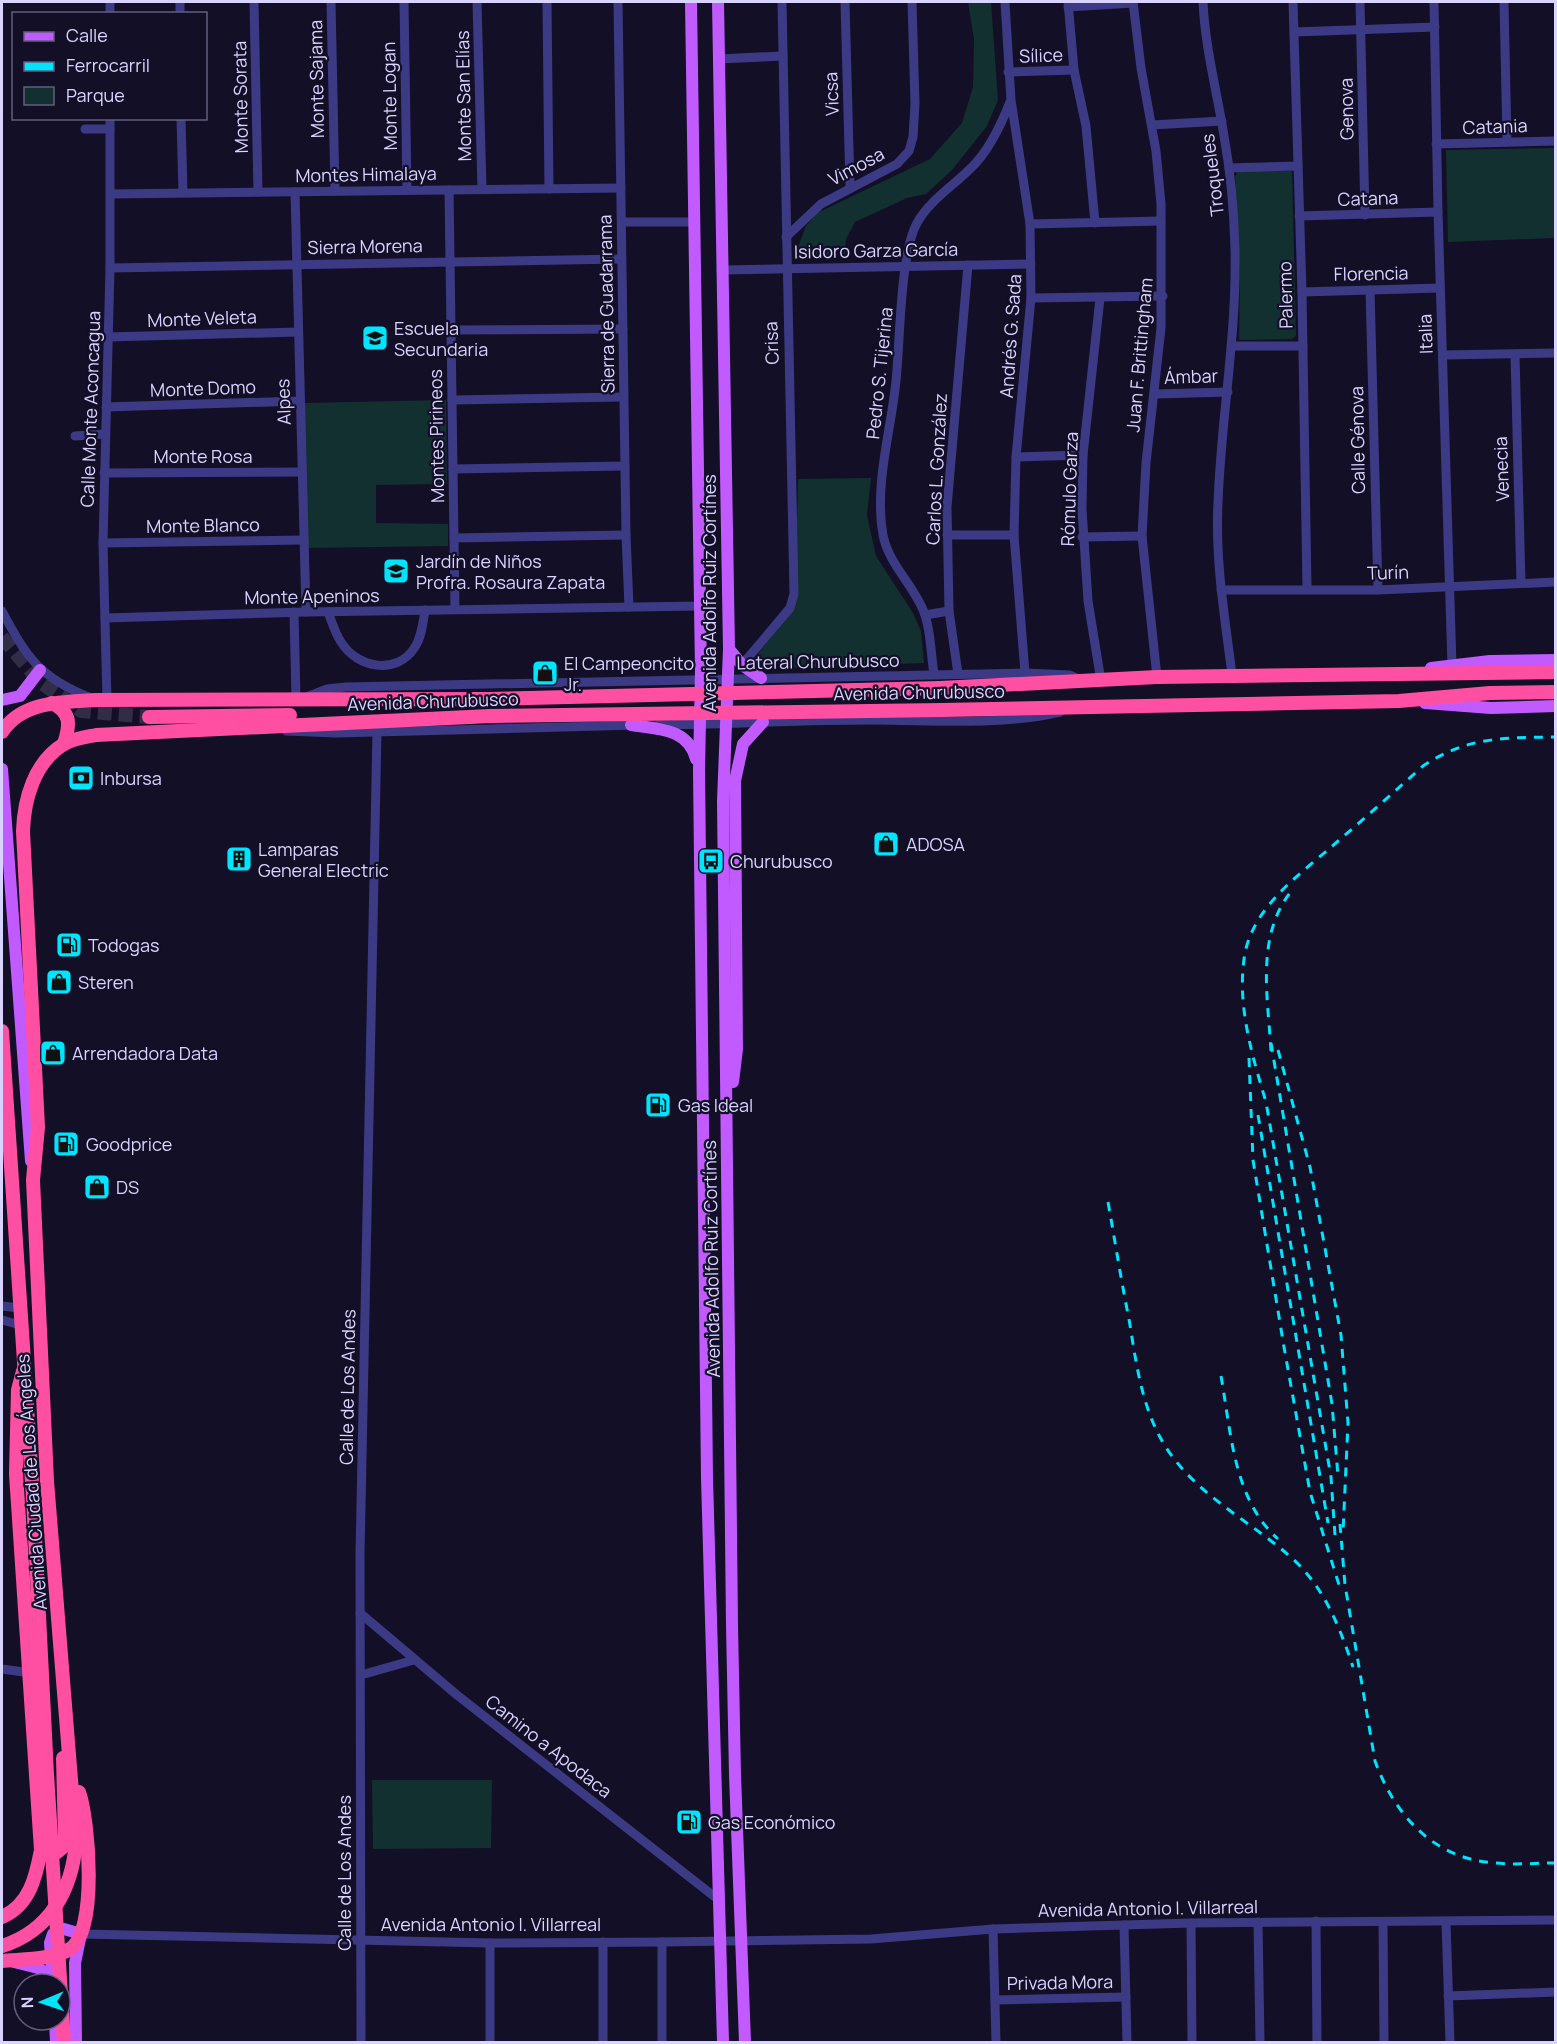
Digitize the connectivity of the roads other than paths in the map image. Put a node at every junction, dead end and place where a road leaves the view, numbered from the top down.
1 (254, 2) edge
2 (331, 2) edge
3 (404, 2) edge
4 (477, 2) edge
5 (547, 2) edge
6 (618, 2) edge
7 (692, 2) edge
8 (718, 2) edge
9 (782, 2) edge
10 (846, 2) edge
11 (912, 2) edge
12 (1005, 2) edge
13 (1133, 2) edge
14 (1203, 2) edge
15 (1293, 2) edge
16 (1360, 2) edge
17 (1434, 2) edge
18 (1504, 2) edge
19 (1068, 4) edge
20 (1435, 27) junction
21 (1361, 30) junction
22 (1294, 32) junction
23 (783, 56) junction
24 (718, 59) junction
25 (1074, 70) junction
26 (1008, 72) junction
27 (1011, 100) junction
28 (110, 120) edge
29 (182, 120) edge
30 (1222, 121) junction
31 (1152, 125) junction
32 (85, 129) dead end
33 (110, 129) junction
34 (1556, 141) edge
35 (1507, 142) junction
36 (1436, 144) junction
37 (1298, 166) junction
38 (1229, 168) junction
39 (850, 186) junction
40 (621, 188) junction
41 (482, 189) junction
42 (549, 189) junction
43 (407, 190) junction
44 (449, 190) junction
45 (335, 191) junction
46 (258, 192) junction
47 (296, 192) junction
48 (183, 193) junction
49 (111, 194) junction
50 (1437, 212) junction
51 (1365, 215) junction
52 (1299, 216) junction
53 (1161, 221) junction
54 (622, 222) junction
55 (695, 222) junction
56 (1095, 223) junction
57 (1030, 224) junction
58 (786, 237) junction
59 (621, 259) junction
60 (450, 262) junction
61 (297, 264) junction
62 (1031, 264) junction
63 (968, 265) junction
64 (906, 267) junction
65 (110, 268) junction
66 (785, 268) junction
67 (722, 270) junction
68 (1440, 288) junction
69 (1370, 290) junction
70 (1302, 292) junction
71 (1162, 296) junction
72 (1031, 298) junction
73 (1100, 298) junction
74 (623, 329) junction
75 (451, 330) junction
76 (297, 332) junction
77 (108, 338) junction
78 (1232, 346) junction
79 (1303, 346) junction
80 (1556, 353) edge
81 (1443, 355) junction
82 (1515, 355) junction
83 (1228, 392) junction
84 (1155, 394) junction
85 (623, 397) junction
86 (452, 400) junction
87 (300, 401) junction
88 (106, 407) junction
89 (105, 434) junction
90 (75, 436) dead end
91 (1083, 455) junction
92 (1016, 457) junction
93 (625, 466) junction
94 (453, 469) junction
95 (302, 472) junction
96 (104, 473) junction
97 (626, 535) junction
98 (947, 535) junction
99 (1014, 535) junction
100 (1142, 536) junction
101 (1082, 537) junction
102 (454, 538) junction
103 (303, 540) junction
104 (103, 543) junction
105 (1556, 582) edge
106 (1521, 583) junction
107 (1449, 585) junction
108 (1307, 588) junction
109 (1221, 590) junction
110 (1377, 590) junction
111 (700, 606) junction
112 (629, 607) junction
113 (455, 609) junction
114 (425, 610) junction
115 (2, 611) edge
116 (949, 611) junction
117 (294, 612) junction
118 (306, 612) junction
119 (328, 612) junction
120 (925, 615) junction
121 (105, 618) junction
122 (729, 649) junction
123 (1556, 660) edge
124 (742, 665) junction
125 (380, 666) junction
126 (1452, 666) junction
127 (40, 670) junction
128 (1398, 672) junction
129 (1556, 672) edge
130 (1024, 673) junction
131 (934, 674) junction
132 (958, 674) junction
133 (1232, 675) junction
134 (1157, 677) junction
135 (761, 678) junction
136 (701, 679) junction
137 (729, 679) junction
138 (667, 680) junction
139 (630, 681) junction
140 (1101, 681) junction
141 (1084, 682) junction
142 (380, 686) junction
143 (1556, 692) edge
144 (299, 699) junction
145 (2, 700) edge
146 (101, 700) junction
147 (1400, 700) junction
148 (52, 703) junction
149 (1556, 706) edge
150 (1078, 708) junction
151 (149, 717) tunnel mouth
152 (363, 721) junction
153 (763, 722) junction
154 (727, 723) junction
155 (700, 724) junction
156 (263, 725) junction
157 (632, 725) junction
158 (668, 725) junction
159 (2, 732) edge
160 (377, 732) junction
161 (64, 744) junction
162 (2, 769) edge
163 (699, 770) junction
164 (2, 1031) edge
165 (728, 1134) junction
166 (33, 1180) junction
167 (2, 1305) edge
168 (19, 1308) junction
169 (2, 1320) edge
170 (20, 1325) junction
171 (23, 1371) junction
172 (360, 1613) junction
173 (414, 1660) junction
174 (2, 1669) edge
175 (31, 1673) junction
176 (361, 1675) junction
177 (67, 1734) junction
178 (73, 1782) junction
179 (41, 1850) junction
180 (720, 1901) junction
181 (2, 1917) edge
182 (1556, 1920) edge
183 (1317, 1921) junction
184 (1258, 1922) junction
185 (1383, 1922) junction
186 (1446, 1922) junction
187 (1191, 1923) junction
188 (1124, 1925) junction
189 (993, 1929) junction
190 (81, 1934) junction
191 (361, 1940) junction
192 (721, 1941) junction
193 (742, 1941) junction
194 (603, 1942) junction
195 (662, 1942) junction
196 (490, 1943) junction
197 (2, 1946) edge
198 (51, 1954) junction
199 (4, 1961) edge
200 (43, 1972) edge
201 (52, 1972) edge
202 (1556, 1992) edge
203 (1448, 1995) junction
204 (1126, 1997) junction
205 (996, 2000) junction
206 (64, 2043) edge
207 (76, 2043) edge
208 (361, 2043) edge
209 (490, 2043) edge
210 (603, 2043) edge
211 (662, 2043) edge
212 (723, 2043) edge
213 (745, 2043) edge
214 (996, 2043) edge
215 (1127, 2043) edge
216 (1192, 2043) edge
217 (1260, 2043) edge
218 (1317, 2043) edge
219 (1384, 2043) edge
220 (1450, 2043) edge

1 - 46 street, Monte Sorata
2 - 45 street, Monte Sajama
3 - 43 street, Monte Logan
4 - 41 street, Monte San Elías
5 - 42 street
6 - 40 street, Sierra de Guadarrama
7 - 55 main road, Avenida Adolfo Ruiz Cortínes
8 - 24 main road, Avenida Adolfo Ruiz Cortínes
9 - 23 street, Crisa
10 - 39 street, Vicsa
11 - 39 street, Vimosa
12 - 26 street, Andrés G. Sada
13 - 19 street
13 - 31 street, Juan F. Brittingham
14 - 30 street, Troqueles
15 - 22 street, Palermo
16 - 21 street, Genova
17 - 20 street, Italia
18 - 35 street
19 - 25 street
20 - 21 street
20 - 36 street, Italia
21 - 22 street
21 - 51 street, Genova
22 - 37 street, Palermo
23 - 24 street
23 - 58 street, Crisa
24 - 67 main road, Avenida Adolfo Ruiz Cortínes
25 - 26 street, Sílice
25 - 56 street
26 - 27 street, Andrés G. Sada
27 - 57 street, Andrés G. Sada
27 - 64 street, Pedro S. Tijerina
28 - 33 street, Calle Monte Aconcagua
29 - 48 street
30 - 31 street
30 - 38 street, Troqueles
31 - 53 street, Juan F. Brittingham
32 - 33 street
33 - 49 street, Calle Monte Aconcagua
34 - 35 street, Catania
35 - 36 street, Catania
36 - 50 street, Italia
37 - 38 street
37 - 52 street, Palermo
38 - 78 street, Troqueles
39 - 58 street, Vimosa
40 - 42 street, Montes Himalaya
40 - 54 street, Sierra de Guadarrama
41 - 42 street, Montes Himalaya
41 - 44 street, Montes Himalaya
43 - 44 street, Montes Himalaya
43 - 45 street, Montes Himalaya
44 - 60 street, Montes Pirineos
45 - 47 street, Montes Himalaya
46 - 47 street, Montes Himalaya
46 - 48 street, Montes Himalaya
47 - 61 street, Alpes
48 - 49 street, Montes Himalaya
49 - 65 street, Calle Monte Aconcagua
50 - 51 street, Catana
50 - 68 street, Italia
51 - 52 street, Catana
52 - 70 street, Palermo
53 - 56 street
53 - 71 street, Juan F. Brittingham
54 - 55 street
54 - 59 street, Sierra de Guadarrama
55 - 111 main road, Avenida Adolfo Ruiz Cortínes
56 - 57 street
57 - 62 street, Andrés G. Sada
58 - 66 street, Crisa
59 - 60 street, Sierra Morena
59 - 74 street, Sierra de Guadarrama
60 - 61 street, Sierra Morena
60 - 75 street, Montes Pirineos
61 - 65 street, Sierra Morena
61 - 76 street, Alpes
62 - 63 street, Isidoro Garza García
62 - 72 street, Andrés G. Sada
63 - 64 street, Isidoro Garza García
63 - 98 street, Carlos L. González
64 - 66 street, Isidoro Garza García
64 - 120 street, Pedro S. Tijerina
65 - 77 street, Calle Monte Aconcagua
66 - 67 street, Isidoro Garza García
66 - 124 street, Crisa
67 - 122 main road, Avenida Adolfo Ruiz Cortínes
68 - 69 street, Florencia
68 - 81 street, Italia
69 - 70 street, Florencia
69 - 110 street, Calle Génova
70 - 79 street, Palermo
71 - 73 street
71 - 84 street, Juan F. Brittingham
72 - 73 street
72 - 92 street, Andrés G. Sada
73 - 91 street, Rómulo Garza
74 - 75 street
74 - 85 street, Sierra de Guadarrama
75 - 86 street, Montes Pirineos
76 - 77 street, Monte Veleta
76 - 87 street, Alpes
77 - 88 street, Calle Monte Aconcagua
78 - 79 street
78 - 83 street, Troqueles
79 - 108 street, Palermo
80 - 82 street
81 - 82 street
81 - 107 street, Italia
82 - 106 street, Venecia
83 - 84 street, Ámbar
83 - 109 street, Troqueles
84 - 100 street, Juan F. Brittingham
85 - 86 street
85 - 93 street, Sierra de Guadarrama
86 - 94 street, Montes Pirineos
87 - 88 street, Monte Domo
87 - 95 street, Alpes
88 - 89 street, Calle Monte Aconcagua
89 - 90 street
89 - 96 street, Calle Monte Aconcagua
91 - 92 street
91 - 101 street, Rómulo Garza
92 - 99 street, Andrés G. Sada
93 - 94 street
93 - 97 street, Sierra de Guadarrama
94 - 102 street, Montes Pirineos
95 - 96 street, Monte Rosa
95 - 103 street, Alpes
96 - 104 street, Calle Monte Aconcagua
97 - 102 street
97 - 112 street, Sierra de Guadarrama
98 - 99 street
98 - 116 street, Carlos L. González
99 - 130 street, Andrés G. Sada
100 - 101 street
100 - 134 street, Juan F. Brittingham
101 - 140 street, Rómulo Garza
102 - 113 street, Montes Pirineos
103 - 104 street, Monte Blanco
103 - 118 street, Alpes
104 - 121 street, Calle Monte Aconcagua
105 - 106 street, Turín
106 - 107 street, Turín
107 - 110 street, Turín
107 - 126 street, Italia
108 - 109 street, Turín
108 - 110 street, Turín
109 - 133 street, Troqueles
111 - 112 street, Monte Apeninos
111 - 136 main road, Avenida Adolfo Ruiz Cortínes
112 - 113 street, Monte Apeninos
113 - 114 street, Monte Apeninos
114 - 119 street, Monte Apeninos
114 - 125 street
115 - 127 street
116 - 120 street
116 - 132 street, Carlos L. González
117 - 118 street, Monte Apeninos
117 - 121 street, Monte Apeninos
117 - 144 street
118 - 119 street, Monte Apeninos
119 - 125 street
120 - 131 street, Pedro S. Tijerina
121 - 146 street, Calle Monte Aconcagua
122 - 124 main road
122 - 137 main road, Avenida Adolfo Ruiz Cortínes
123 - 126 main road, Avenida Churubusco
124 - 135 main road
125 - 142 street
126 - 128 main road, Avenida Churubusco
127 - 145 main road
127 - 146 street
128 - 129 highway, Avenida Churubusco
128 - 133 highway, Avenida Churubusco
130 - 132 street, Lateral Churubusco
130 - 141 street, Lateral Churubusco
131 - 132 street, Lateral Churubusco
131 - 135 street, Lateral Churubusco
133 - 134 highway, Avenida Churubusco
134 - 140 highway, Avenida Churubusco
135 - 137 street, Lateral Churubusco
136 - 137 street, Lateral Churubusco
136 - 138 street, Lateral Churubusco
136 - 155 main road, Avenida Adolfo Ruiz Cortínes
137 - 154 main road, Avenida Adolfo Ruiz Cortínes
138 - 139 street, Lateral Churubusco
138 - 158 street
139 - 142 street, Lateral Churubusco
139 - 157 street
140 - 141 highway, Avenida Churubusco
141 - 144 highway, Avenida Churubusco, bridge
142 - 144 street, Lateral Churubusco
143 - 147 highway, Avenida Churubusco
144 - 146 highway, Avenida Churubusco
146 - 148 highway, Avenida Churubusco
147 - 149 main road, Avenida Churubusco
147 - 150 highway, Avenida Churubusco
148 - 159 highway, Avenida Churubusco
148 - 161 highway
150 - 152 highway, Avenida Churubusco, bridge
150 - 153 street
151 - 152 highway
152 - 156 highway, Avenida Churubusco
153 - 154 street
153 - 165 main road
154 - 155 street
154 - 165 main road, Avenida Adolfo Ruiz Cortínes
155 - 158 street
155 - 163 main road, Avenida Adolfo Ruiz Cortínes
156 - 160 street
156 - 161 highway, Avenida Churubusco
157 - 158 street
157 - 160 street
157 - 163 main road
160 - 172 street, Calle de Los Andes
161 - 166 highway
162 - 166 main road
163 - 180 main road, Avenida Adolfo Ruiz Cortínes
164 - 168 highway, Avenida Ciudad de Los Ángeles
165 - 193 main road, Avenida Adolfo Ruiz Cortínes
166 - 177 highway, Avenida Ciudad de Los Ángeles
167 - 168 street
168 - 170 highway, Avenida Ciudad de Los Ángeles
169 - 170 street
170 - 171 highway, Avenida Ciudad de Los Ángeles
171 - 175 highway
171 - 206 highway, bridge
172 - 173 street, Camino a Apodaca
172 - 176 street, Calle de Los Andes
173 - 176 street
173 - 180 street, Camino a Apodaca
174 - 175 street
175 - 179 highway
176 - 191 street, Calle de Los Andes
177 - 178 highway, Avenida Ciudad de Los Ángeles
177 - 179 highway
178 - 190 highway
178 - 197 highway
179 - 181 highway
180 - 192 main road, Avenida Adolfo Ruiz Cortínes
182 - 186 street, Avenida Antonio I. Villarreal
183 - 184 street, Avenida Antonio I. Villarreal
183 - 185 street, Avenida Antonio I. Villarreal
183 - 218 street
184 - 187 street, Avenida Antonio I. Villarreal
184 - 217 street
185 - 186 street, Avenida Antonio I. Villarreal
185 - 219 street
186 - 203 street
187 - 188 street, Avenida Antonio I. Villarreal
187 - 216 street
188 - 189 street, Avenida Antonio I. Villarreal
188 - 204 street
189 - 193 street, Avenida Antonio I. Villarreal
189 - 205 street
190 - 191 street, Avenida Antonio I. Villarreal
190 - 198 highway
190 - 198 main road
190 - 207 main road
191 - 196 street, Avenida Antonio I. Villarreal
191 - 208 street, Calle de Los Andes
192 - 193 street, Avenida Antonio I. Villarreal
192 - 195 street, Avenida Antonio I. Villarreal
192 - 212 main road, Avenida Adolfo Ruiz Cortínes
193 - 213 main road, Avenida Adolfo Ruiz Cortínes
194 - 195 street, Avenida Antonio I. Villarreal
194 - 196 street, Avenida Antonio I. Villarreal
194 - 210 street
195 - 211 street
196 - 209 street
198 - 199 highway
198 - 201 main road
199 - 200 main road
202 - 203 street
203 - 220 street
204 - 205 street, Privada Mora
204 - 215 street
205 - 214 street

